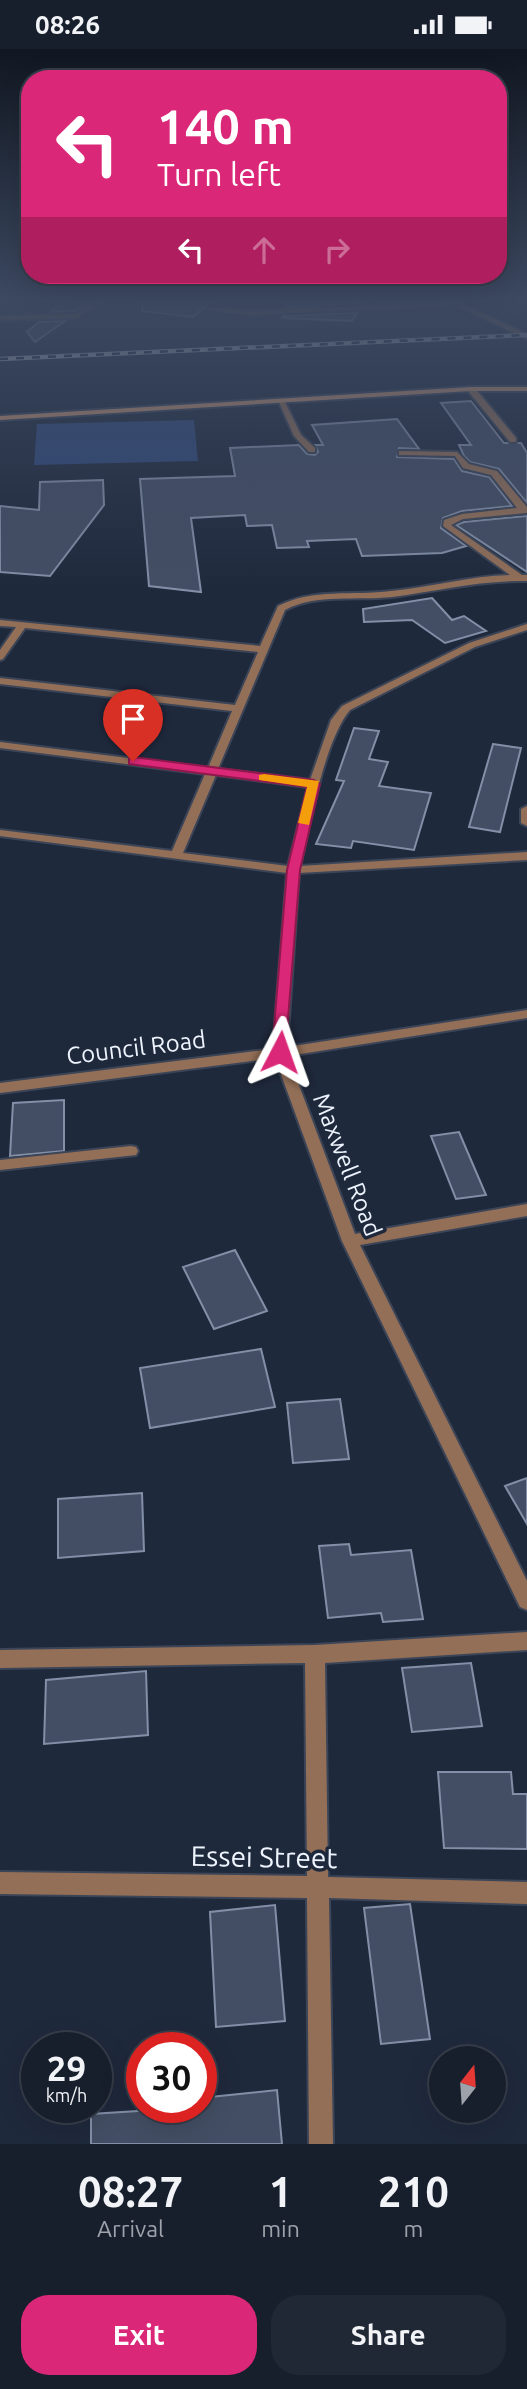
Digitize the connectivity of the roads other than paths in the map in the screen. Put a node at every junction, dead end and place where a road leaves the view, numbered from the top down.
1 (268, 396) edge
2 (372, 396) edge
3 (477, 396) edge
4 (281, 402) junction
5 (0, 410) edge
6 (0, 418) edge
7 (513, 440) dead end
8 (312, 450) dead end
9 (402, 453) dead end
10 (525, 510) edge
11 (523, 578) edge
12 (0, 623) edge
13 (23, 625) junction
14 (527, 627) edge
15 (261, 649) junction
16 (0, 657) edge
17 (0, 681) edge
18 (237, 708) junction
19 (0, 745) edge
20 (213, 771) junction
21 (314, 784) junction
22 (527, 809) edge
23 (527, 823) edge
24 (0, 833) edge
25 (176, 856) junction
26 (527, 856) edge
27 (293, 870) junction
28 (527, 1014) edge
29 (280, 1052) junction
30 (0, 1088) edge
31 (131, 1151) dead end
32 (0, 1165) edge
33 (527, 1210) edge
34 (350, 1241) junction
35 (527, 1601) edge
36 (527, 1641) edge
37 (314, 1654) junction
38 (0, 1659) edge
39 (0, 1884) edge
40 (319, 1887) junction
41 (527, 1893) edge
42 (321, 2144) edge

1 - 5 main road
2 - 4 main road
3 - 7 street
4 - 6 main road
4 - 8 street
9 - 10 street
10 - 11 street
11 - 15 street
12 - 13 street
13 - 15 street
13 - 16 street
14 - 21 street, Maxwell Road
15 - 18 street
17 - 18 street
18 - 20 street
19 - 20 street
20 - 21 street
20 - 25 street
21 - 27 street, Maxwell Road
22 - 23 street
24 - 25 street
25 - 27 street
26 - 27 street
27 - 29 street, Maxwell Road
28 - 29 street, Council Road
29 - 30 street, Council Road
29 - 34 street, Maxwell Road
31 - 32 street
33 - 34 street
34 - 35 street, Maxwell Road
36 - 37 street
37 - 38 street
37 - 40 street
39 - 40 street, Essei Street
40 - 41 street, Essei Street
40 - 42 street

